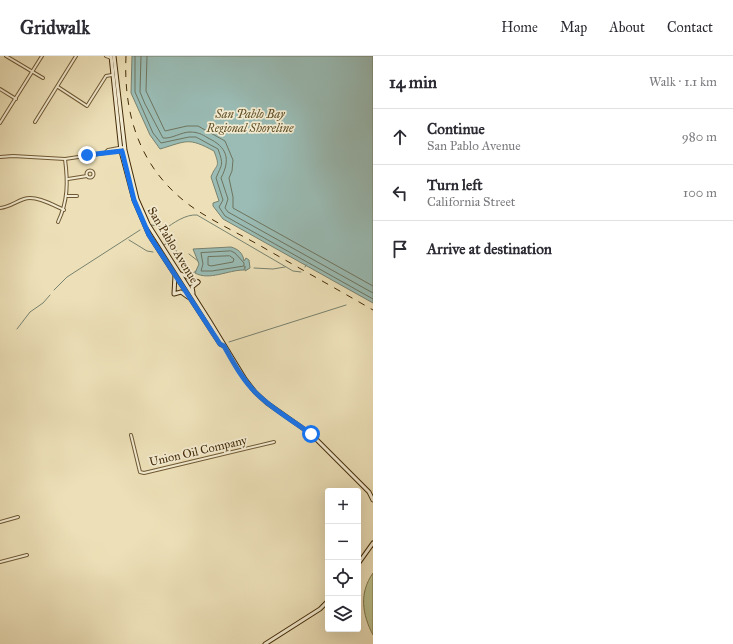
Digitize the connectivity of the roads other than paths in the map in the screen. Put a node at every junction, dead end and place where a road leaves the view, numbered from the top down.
1 (6, 56) edge
2 (42, 56) edge
3 (76, 56) edge
4 (106, 56) edge
5 (112, 57) edge
6 (32, 72) junction
7 (113, 75) junction
8 (43, 78) dead end
9 (58, 87) junction
10 (0, 89) edge
11 (16, 99) junction
12 (35, 122) dead end
13 (0, 124) edge
14 (123, 149) junction
15 (0, 157) edge
16 (65, 159) junction
17 (87, 176) dead end
18 (68, 179) junction
19 (67, 196) junction
20 (77, 196) dead end
21 (0, 208) edge
22 (64, 210) junction
23 (58, 222) dead end
24 (179, 272) junction
25 (175, 275) junction
26 (192, 298) junction
27 (131, 435) dead end
28 (274, 442) dead end
29 (373, 500) edge
30 (18, 517) dead end
31 (0, 522) edge
32 (373, 543) edge
33 (27, 555) dead end
34 (361, 560) edge
35 (0, 562) edge
36 (325, 604) edge
37 (265, 644) edge

1 - 6 street
2 - 6 street
3 - 9 street
4 - 5 street
5 - 7 main road, San Pablo Avenue
6 - 8 street
6 - 11 street
7 - 9 street
7 - 14 main road, San Pablo Avenue
9 - 12 street
10 - 11 street
11 - 13 street
14 - 16 street
14 - 24 main road, San Pablo Avenue
14 - 25 main road, San Pablo Avenue
15 - 16 street
16 - 18 street
17 - 18 street
18 - 19 street
19 - 20 street
19 - 22 street
21 - 22 street
22 - 23 street
24 - 26 main road, San Pablo Avenue
24 - 26 main road
25 - 26 main road, San Pablo Avenue
25 - 26 main road
26 - 29 main road, San Pablo Avenue
27 - 28 street, Union Oil Company
30 - 31 street
32 - 34 main road
33 - 35 street
36 - 37 main road

